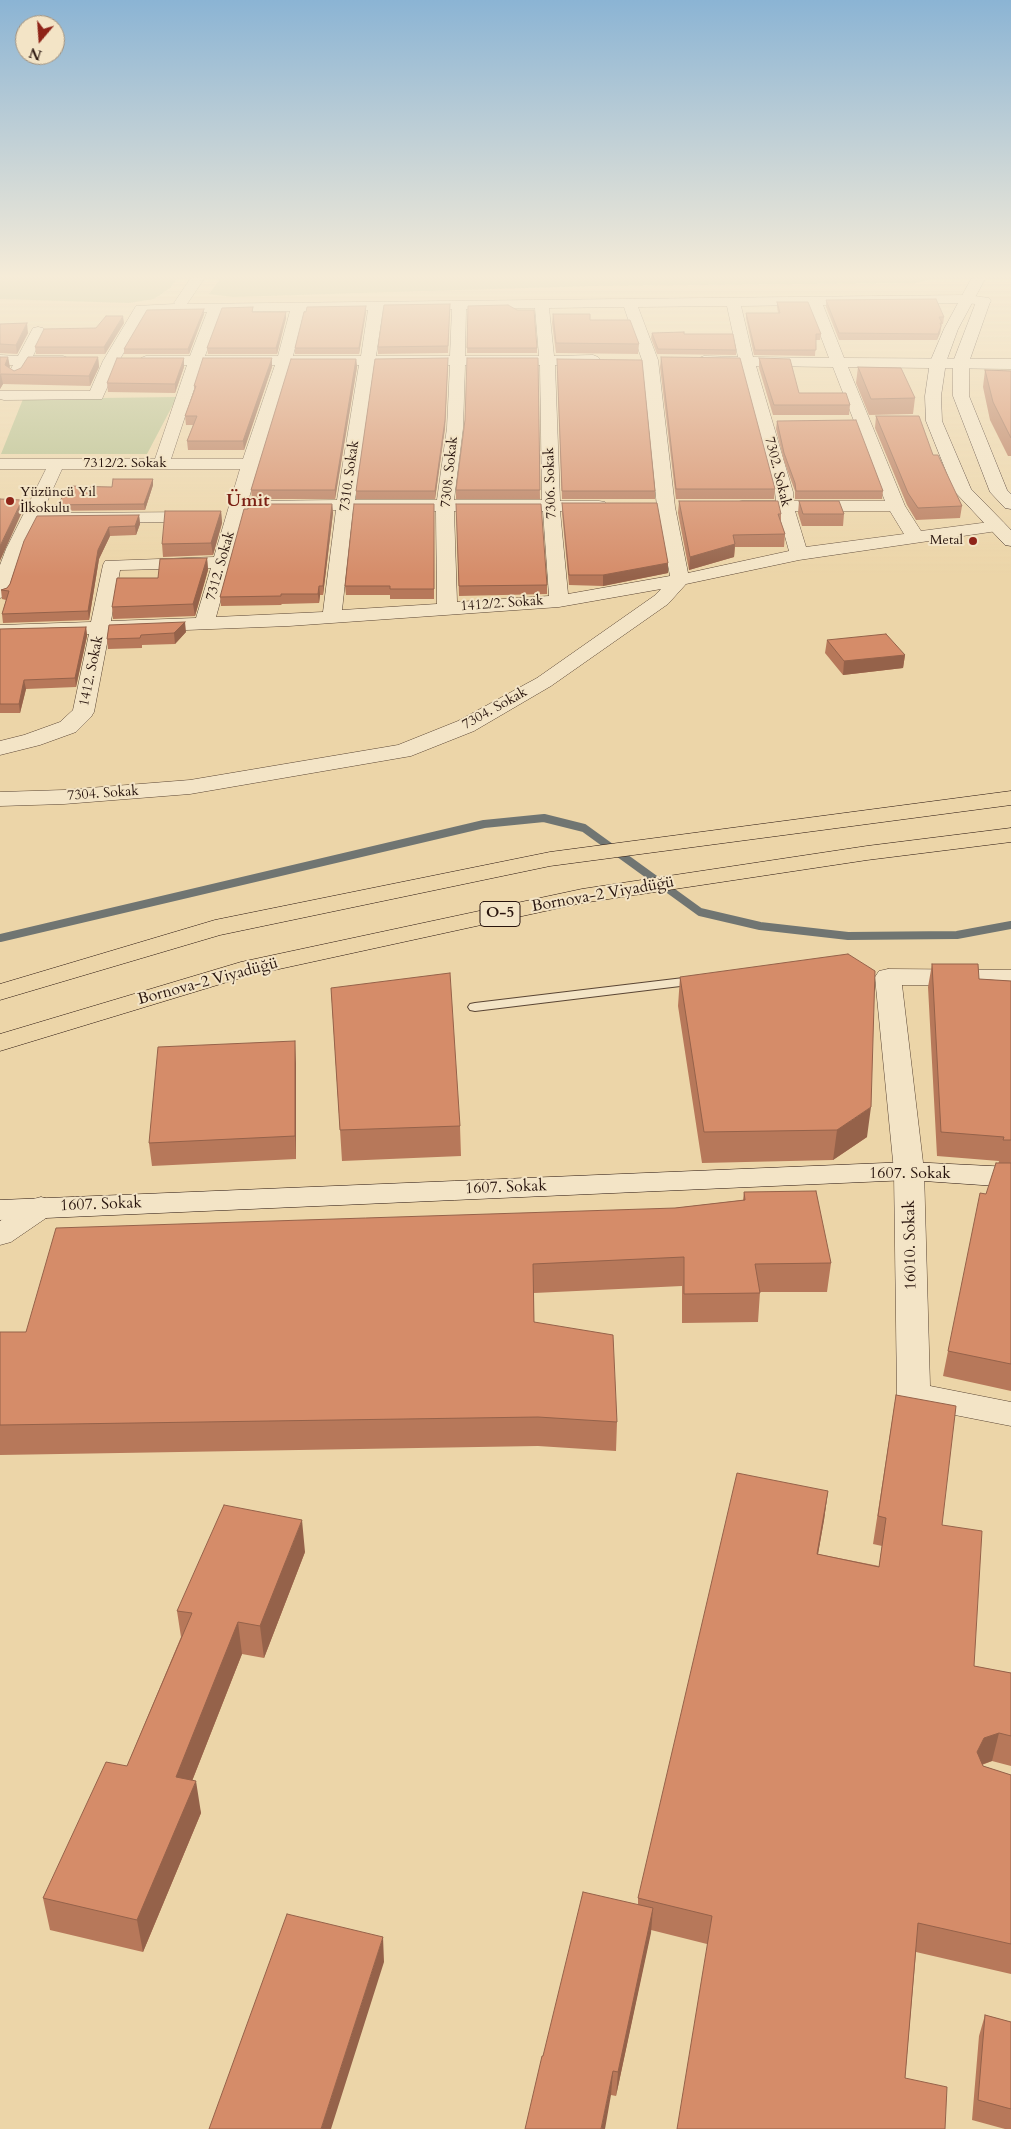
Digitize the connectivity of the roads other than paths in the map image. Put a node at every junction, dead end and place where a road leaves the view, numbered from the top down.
1 (13, 378) edge
2 (103, 378) edge
3 (190, 378) edge
4 (278, 378) edge
5 (365, 378) edge
6 (457, 378) edge
7 (548, 378) edge
8 (652, 378) edge
9 (752, 378) edge
10 (845, 378) edge
11 (936, 378) edge
12 (961, 378) edge
13 (2, 398) edge
14 (916, 421) edge
15 (934, 421) junction
16 (765, 422) junction
17 (784, 422) edge
18 (843, 422) edge
19 (863, 422) junction
20 (881, 422) edge
21 (0, 464) edge
22 (250, 464) junction
23 (56, 465) junction
24 (161, 465) junction
25 (1011, 504) edge
26 (345, 505) junction
27 (445, 505) junction
28 (551, 505) junction
29 (618, 506) edge
30 (725, 506) edge
31 (785, 506) junction
32 (896, 506) junction
33 (237, 511) junction
34 (30, 518) junction
35 (997, 526) junction
36 (915, 537) junction
37 (1011, 541) edge
38 (799, 554) junction
39 (222, 562) junction
40 (680, 580) junction
41 (0, 592) edge
42 (559, 601) junction
43 (447, 608) junction
44 (332, 616) junction
45 (204, 624) junction
46 (101, 628) junction
47 (0, 631) edge
48 (0, 748) edge
49 (1011, 798) edge
50 (0, 799) edge
51 (1011, 835) edge
52 (711, 978) edge
53 (1011, 978) edge
54 (0, 992) edge
55 (475, 1007) dead end
56 (0, 1043) edge
57 (909, 1171) junction
58 (1011, 1177) edge
59 (41, 1207) junction
60 (0, 1210) edge
61 (0, 1235) edge
62 (1011, 1414) edge

1 - 13 street
2 - 13 street
3 - 24 street
4 - 22 street, 7312. Sokak
5 - 26 street, 7310. Sokak
6 - 27 street, 7308. Sokak
7 - 28 street, 7306. Sokak
8 - 40 street
9 - 16 street, 7302. Sokak
10 - 19 street
11 - 15 street
12 - 25 street
14 - 15 street
15 - 35 street
16 - 17 street
16 - 31 street, 7302. Sokak
18 - 19 street
19 - 20 street
19 - 32 street
21 - 23 street, 7312/2. Sokak
22 - 24 street, 7312/2. Sokak
22 - 33 street, 7312. Sokak
23 - 24 street, 7312/2. Sokak
23 - 34 street
26 - 27 street
26 - 33 street
26 - 44 street, 7310. Sokak
27 - 28 street
27 - 43 street, 7308. Sokak
28 - 29 street
28 - 42 street, 7306. Sokak
30 - 31 street
31 - 32 street
31 - 38 street, 7302. Sokak
32 - 36 street
33 - 34 street
33 - 39 street, 7312. Sokak
34 - 41 street
35 - 36 street, 1412/2. Sokak
35 - 37 street
36 - 38 street, 1412/2. Sokak
38 - 40 street, 1412/2. Sokak
39 - 45 street, 7312. Sokak
39 - 46 street, 1412. Sokak
40 - 42 street, 1412/2. Sokak
40 - 50 street, 7304. Sokak
42 - 43 street, 1412/2. Sokak
43 - 44 street, 1412/2. Sokak
44 - 45 street, 1412/2. Sokak
45 - 46 street, 1412/2. Sokak
46 - 47 street, 1412/2. Sokak
46 - 48 street, 1412. Sokak
49 - 54 highway
51 - 56 highway, Bornova-2 Viyadüğü / O-5
52 - 55 lane
53 - 57 street, 16010. Sokak
57 - 58 street, 1607. Sokak
57 - 59 street, 1607. Sokak
57 - 62 street, 16010. Sokak
59 - 60 street, 1607. Sokak
59 - 61 street

